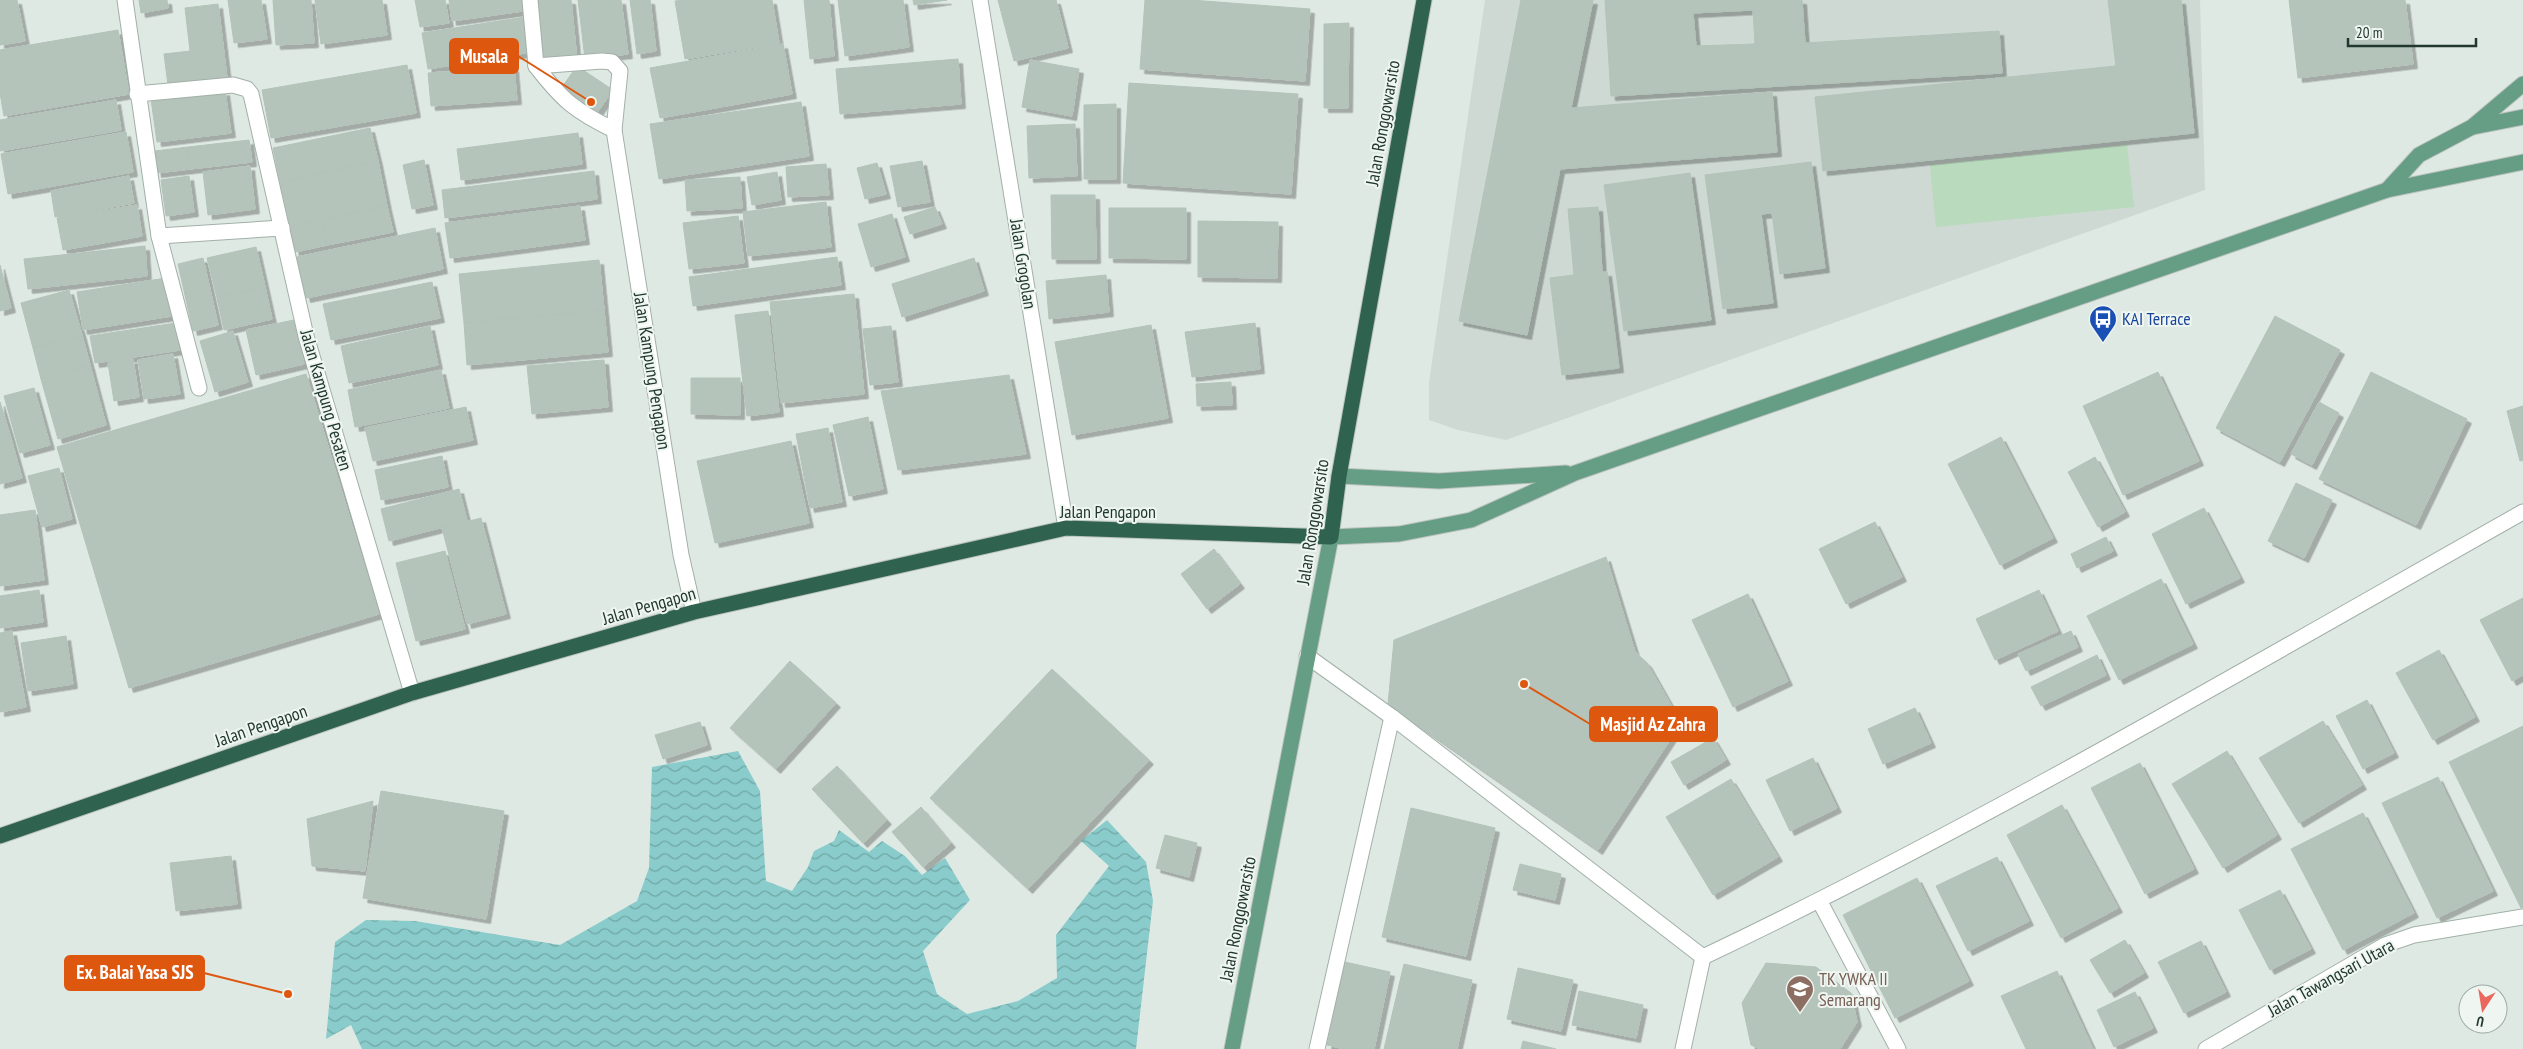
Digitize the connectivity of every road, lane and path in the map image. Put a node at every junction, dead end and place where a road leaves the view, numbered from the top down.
1 (125, 0) edge
2 (530, 0) edge
3 (980, 0) edge
4 (1424, 0) edge
5 (536, 66) junction
6 (2523, 84) edge
7 (138, 94) junction
8 (2523, 117) edge
9 (2472, 127) junction
10 (614, 130) junction
11 (2523, 162) edge
12 (2388, 190) junction
13 (282, 228) junction
14 (159, 236) junction
15 (199, 388) dead end
16 (1575, 473) junction
17 (1339, 476) junction
18 (2523, 512) edge
19 (1066, 528) junction
20 (1331, 537) junction
21 (694, 612) junction
22 (1307, 656) junction
23 (412, 693) junction
24 (1392, 717) junction
25 (0, 834) edge
26 (1820, 902) junction
27 (2523, 917) edge
28 (1703, 957) junction
29 (1232, 1049) edge
30 (1317, 1049) edge
31 (1683, 1049) edge
32 (1898, 1049) edge
33 (2206, 1049) edge

1 - 7 street
2 - 5 street
3 - 19 street, Jalan Grogolan
4 - 17 highway, Jalan Ronggowarsito
5 - 10 street
5 - 10 street, Jalan Kampung Pengapon
6 - 9 main road
7 - 13 street, Jalan Kampung Pesaten
7 - 14 street
8 - 9 main road
9 - 12 main road
10 - 21 street, Jalan Kampung Pengapon
11 - 12 main road
12 - 16 main road
13 - 14 street
13 - 23 street, Jalan Kampung Pesaten
14 - 15 street
16 - 17 main road
16 - 20 main road
17 - 20 highway, Jalan Ronggowarsito
18 - 26 street
19 - 20 highway, Jalan Pengapon
19 - 21 highway, Jalan Pengapon
20 - 22 main road, Jalan Ronggowarsito
21 - 23 highway, Jalan Pengapon
22 - 24 street
22 - 29 main road, Jalan Ronggowarsito
23 - 25 highway, Jalan Pengapon
24 - 28 street
24 - 30 street
26 - 28 street
26 - 32 street
27 - 33 street, Jalan Tawangsari Utara
28 - 31 street

